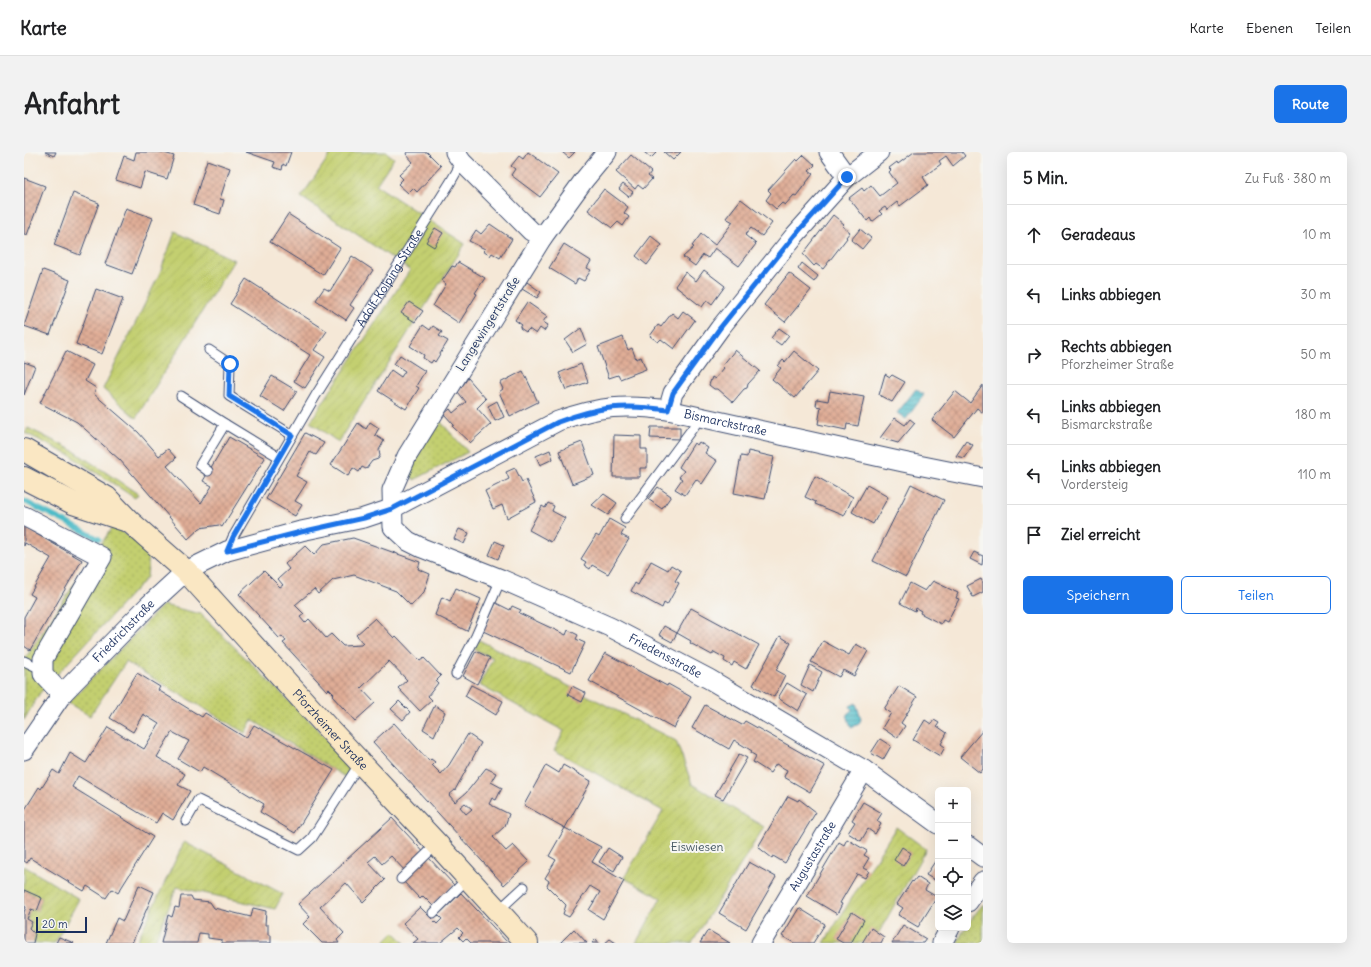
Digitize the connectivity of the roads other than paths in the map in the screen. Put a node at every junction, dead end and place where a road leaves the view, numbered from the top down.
1 (607, 152) edge
2 (828, 152) edge
3 (879, 152) edge
4 (458, 157) edge
5 (847, 177) junction
6 (542, 238) junction
7 (209, 350) dead end
8 (181, 396) dead end
9 (668, 410) junction
10 (697, 417) junction
11 (225, 424) junction
12 (292, 435) junction
13 (24, 450) edge
14 (279, 457) junction
15 (208, 471) dead end
16 (24, 478) edge
17 (983, 478) edge
18 (392, 509) junction
19 (24, 516) edge
20 (625, 519) dead end
21 (129, 521) junction
22 (227, 551) junction
23 (186, 571) junction
24 (501, 579) junction
25 (24, 661) edge
26 (41, 669) junction
27 (456, 674) dead end
28 (63, 693) junction
29 (24, 750) edge
30 (360, 763) junction
31 (864, 770) junction
32 (186, 821) dead end
33 (937, 823) edge
34 (437, 844) junction
35 (971, 848) edge
36 (983, 857) edge
37 (401, 878) dead end
38 (468, 878) junction
39 (983, 881) edge
40 (524, 887) dead end
41 (971, 898) edge
42 (498, 910) junction
43 (433, 912) dead end
44 (948, 931) edge
45 (527, 943) edge
46 (761, 943) edge
47 (942, 943) edge

1 - 6 street, Langewingertstraße
2 - 5 street
3 - 5 street
4 - 6 street, Adolf-Kolping-Straße
4 - 12 lane, Adolf-Kolping-Straße
5 - 9 street
6 - 18 street, Langewingertstraße
7 - 12 lane
8 - 11 lane
9 - 10 street, Bismarckstraße
9 - 18 street, Bismarckstraße
10 - 17 street, Bismarckstraße
10 - 20 lane
11 - 14 lane
11 - 15 lane
12 - 14 lane
13 - 21 main road, Pforzheimer Straße
14 - 22 lane
16 - 21 main road, Pforzheimer Straße
18 - 22 street, Bismarckstraße
18 - 24 street, Friedensstraße
19 - 26 street
21 - 23 main road, Pforzheimer Straße
22 - 23 street, Bismarckstraße
23 - 28 street, Friedrichstraße
23 - 30 main road, Pforzheimer Straße
24 - 27 lane
24 - 31 street, Friedensstraße
25 - 26 lane
26 - 28 street
28 - 29 street, Friedrichstraße
30 - 32 lane
30 - 34 main road, Pforzheimer Straße
31 - 33 street, Friedensstraße
31 - 46 street, Augustastraße
34 - 37 lane
34 - 38 main road, Pforzheimer Straße
35 - 36 street
38 - 42 main road, Pforzheimer Straße
38 - 43 lane
39 - 41 street
40 - 42 lane
42 - 45 main road, Pforzheimer Straße
44 - 47 street

